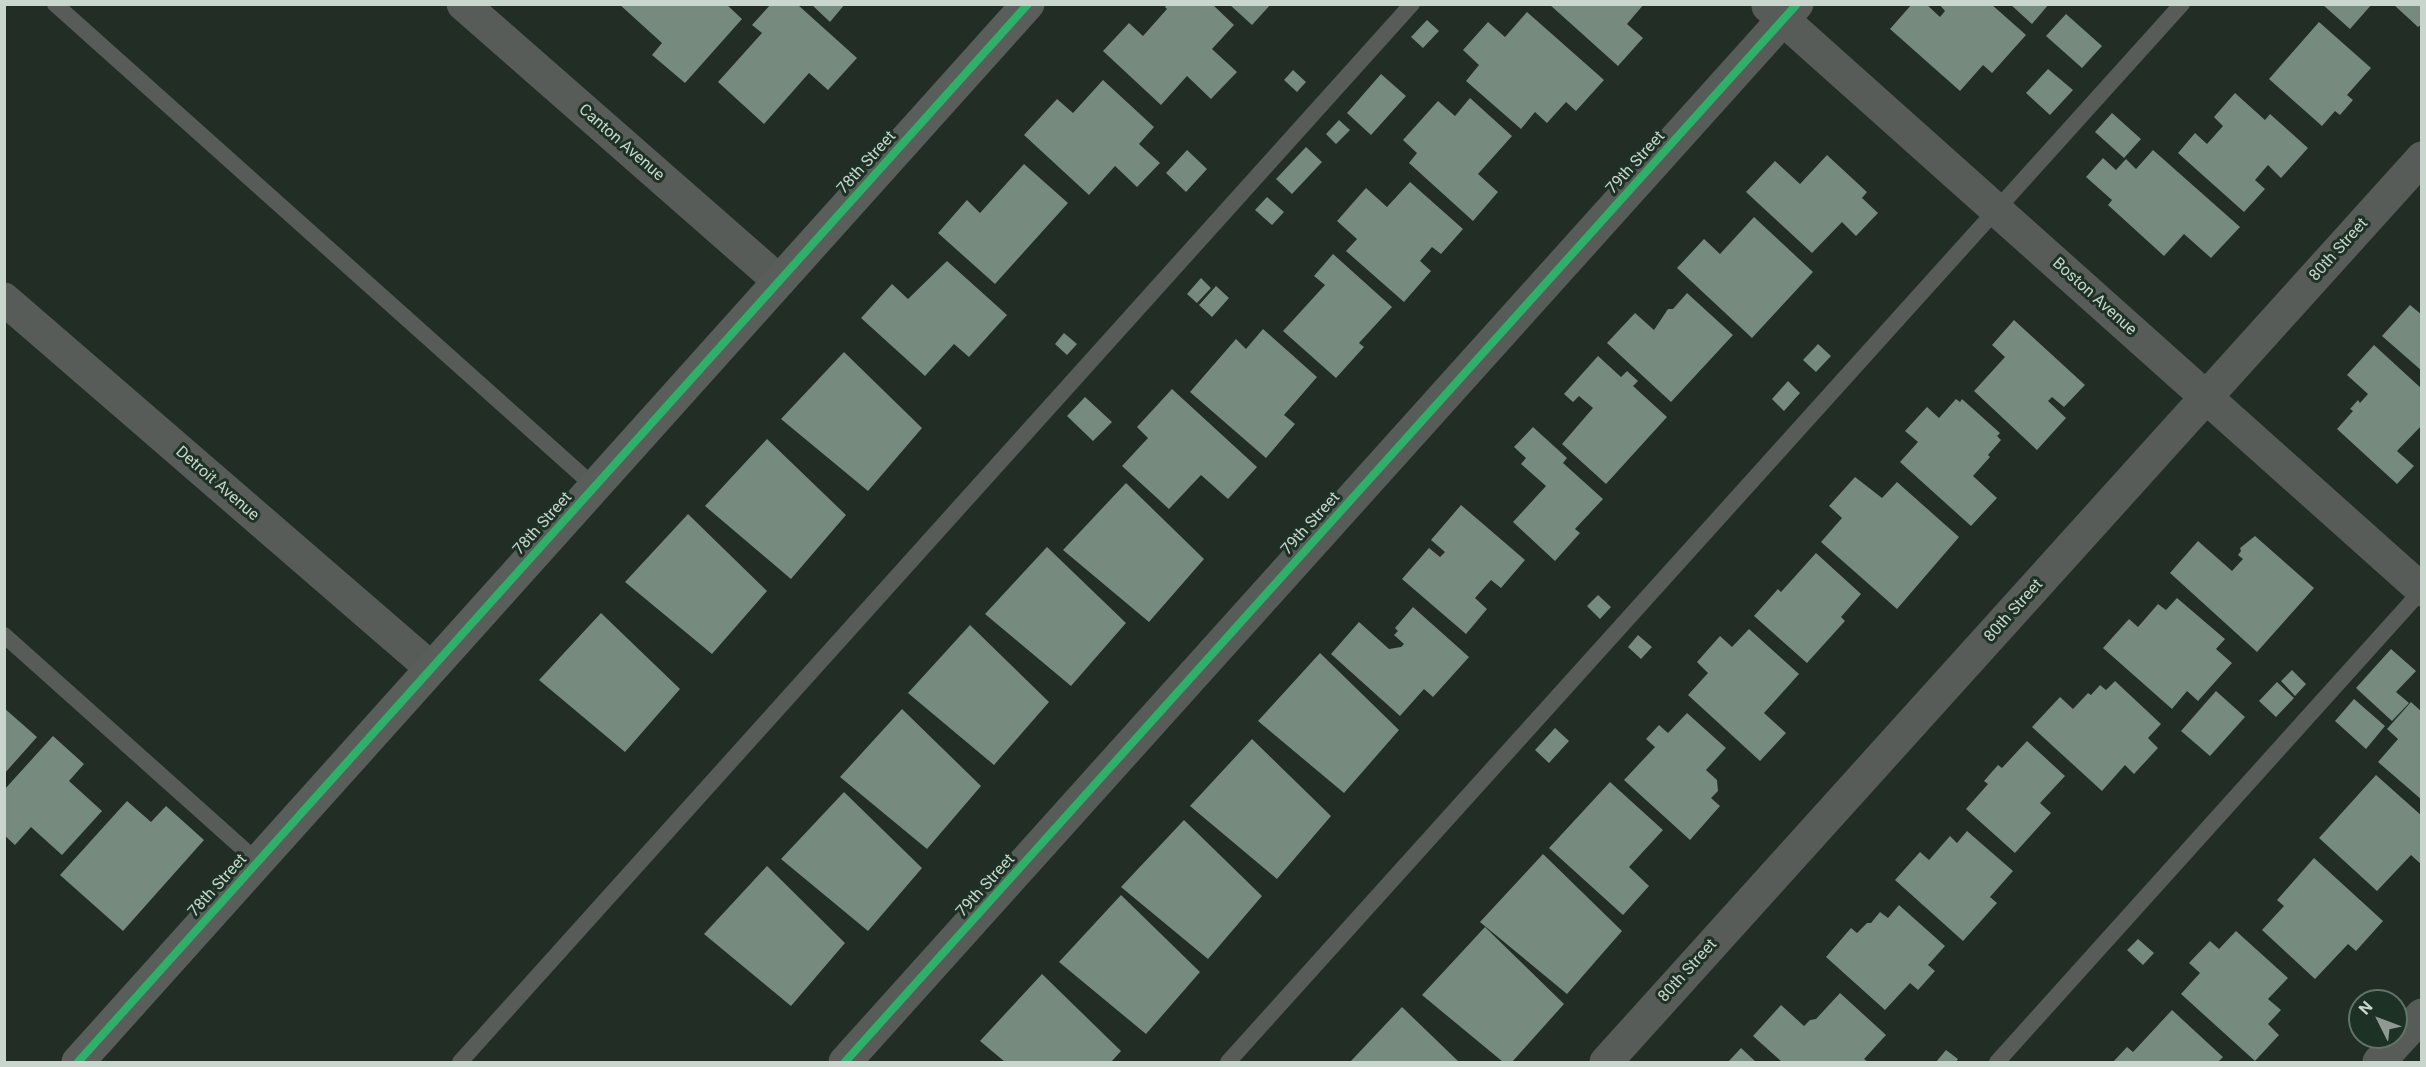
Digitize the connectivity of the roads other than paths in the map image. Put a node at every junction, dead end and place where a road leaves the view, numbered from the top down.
1 (55, 4) edge
2 (463, 4) edge
3 (1028, 4) edge
4 (1412, 4) edge
5 (2182, 4) edge
6 (1782, 9) edge
7 (2421, 158) edge
8 (1997, 210) junction
9 (779, 281) junction
10 (4, 299) edge
11 (2206, 397) junction
12 (595, 487) junction
13 (2421, 590) edge
14 (4, 635) edge
15 (431, 668) junction
16 (258, 862) junction
17 (2421, 1015) edge
18 (78, 1062) edge
19 (460, 1062) edge
20 (845, 1062) edge
21 (1228, 1062) edge
22 (1606, 1062) edge
23 (1997, 1062) edge
24 (2379, 1062) edge

1 - 12 lane
2 - 9 street, Canton Avenue
3 - 9 street, 78th Street
4 - 19 lane
5 - 8 lane
6 - 8 street, Boston Avenue
6 - 20 street, 79th Street
7 - 11 street, 80th Street
8 - 11 street, Boston Avenue
8 - 21 lane
9 - 12 street, 78th Street
10 - 15 street, Detroit Avenue
11 - 13 street, Boston Avenue
11 - 22 street, 80th Street
12 - 15 street, 78th Street
13 - 23 lane
14 - 16 lane
15 - 16 street, 78th Street
16 - 18 street, 78th Street
17 - 24 street

